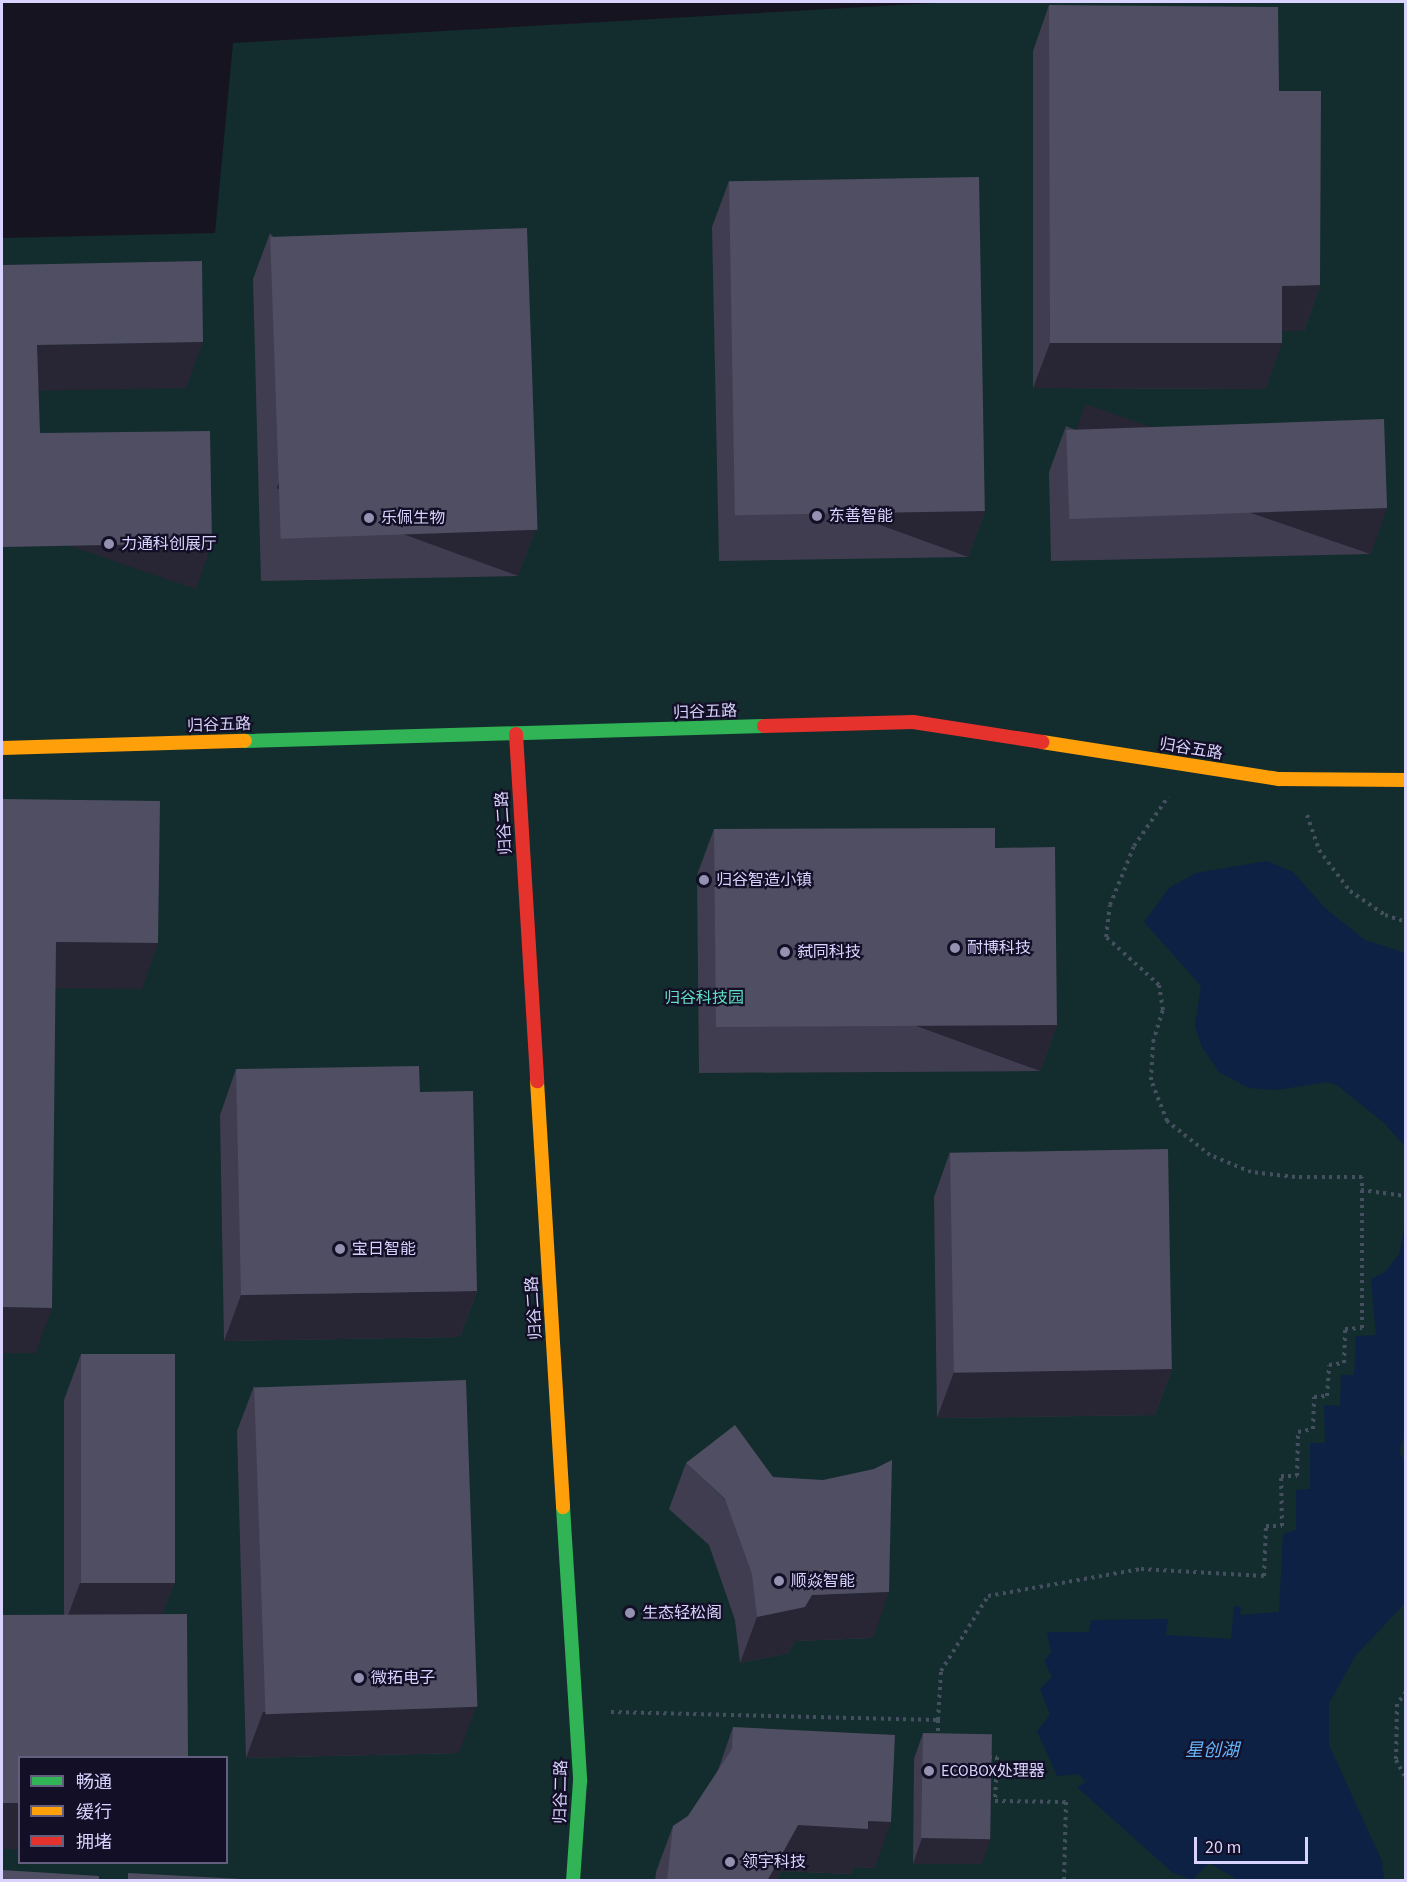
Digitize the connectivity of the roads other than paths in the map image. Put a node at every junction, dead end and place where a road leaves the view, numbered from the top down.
1 (516, 734) junction
2 (2, 748) edge
3 (1406, 780) edge
4 (573, 1881) edge

1 - 2 street, 归谷五路
1 - 3 street, 归谷五路
1 - 4 street, 归谷二路

